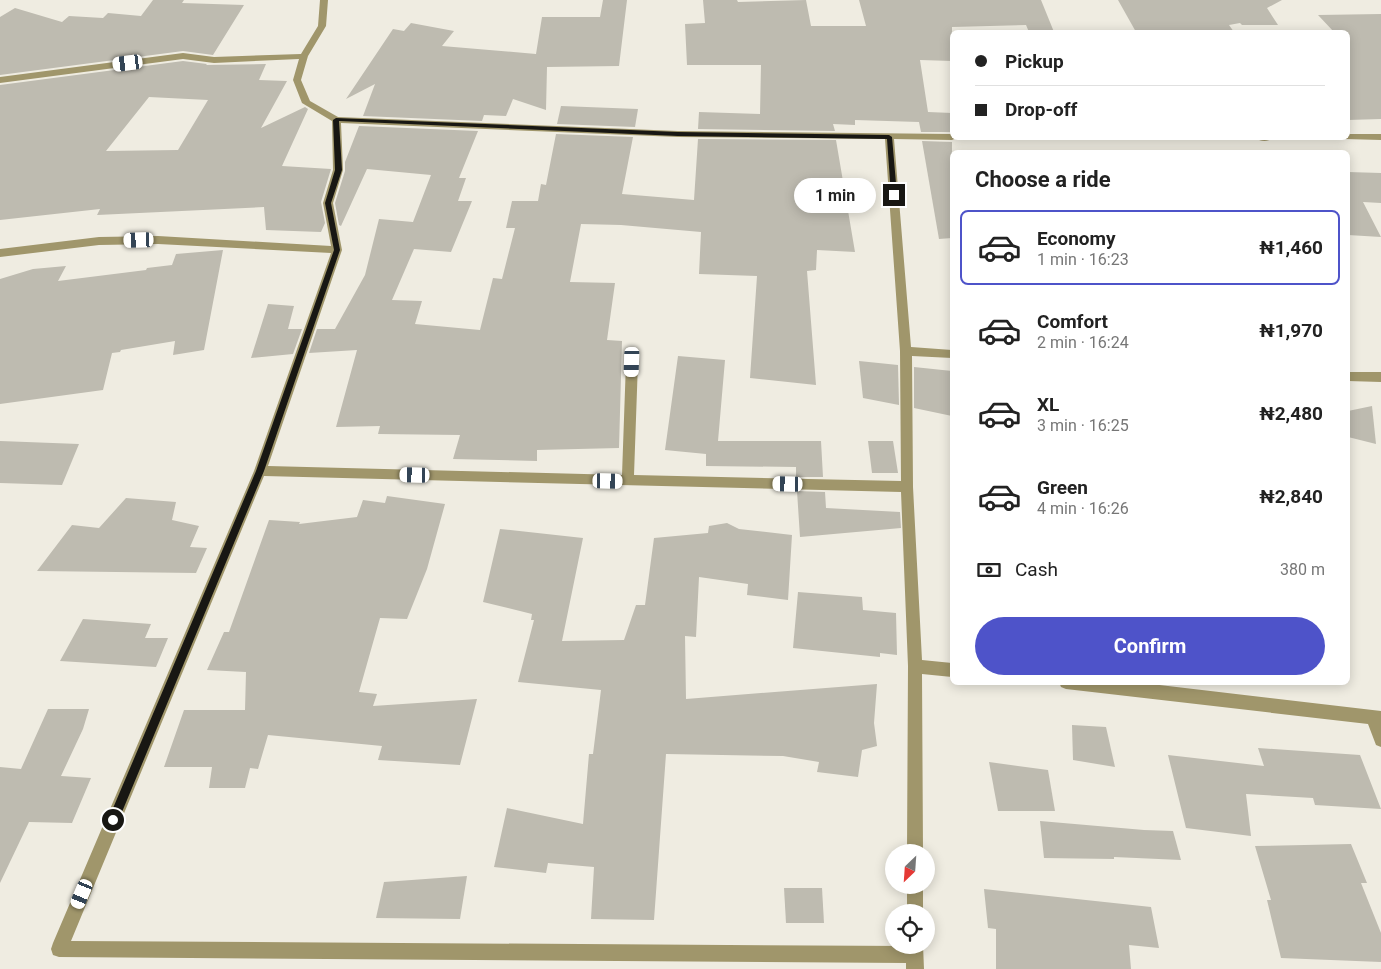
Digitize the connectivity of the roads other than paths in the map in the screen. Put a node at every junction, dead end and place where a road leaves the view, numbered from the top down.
1 (324, 0) edge
2 (304, 56) junction
3 (0, 80) edge
4 (336, 120) junction
5 (889, 137) junction
6 (950, 137) edge
7 (1350, 137) edge
8 (1381, 137) edge
9 (337, 250) junction
10 (0, 253) edge
11 (906, 351) junction
12 (950, 354) edge
13 (632, 362) dead end
14 (1350, 377) edge
15 (1381, 377) edge
16 (260, 471) junction
17 (628, 481) junction
18 (907, 487) junction
19 (915, 666) junction
20 (950, 670) edge
21 (1093, 685) edge
22 (1377, 717) edge
23 (1381, 740) edge
24 (915, 844) edge
25 (915, 956) edge

1 - 2 street
2 - 3 street
2 - 4 street
4 - 5 street
4 - 9 street
5 - 6 street
5 - 11 street
7 - 8 street
9 - 10 street
9 - 16 street
11 - 12 street
11 - 18 street
13 - 17 street
14 - 15 street
16 - 17 street
16 - 25 street
17 - 18 street
18 - 19 street
19 - 20 street
19 - 24 street
21 - 22 street
22 - 23 street

